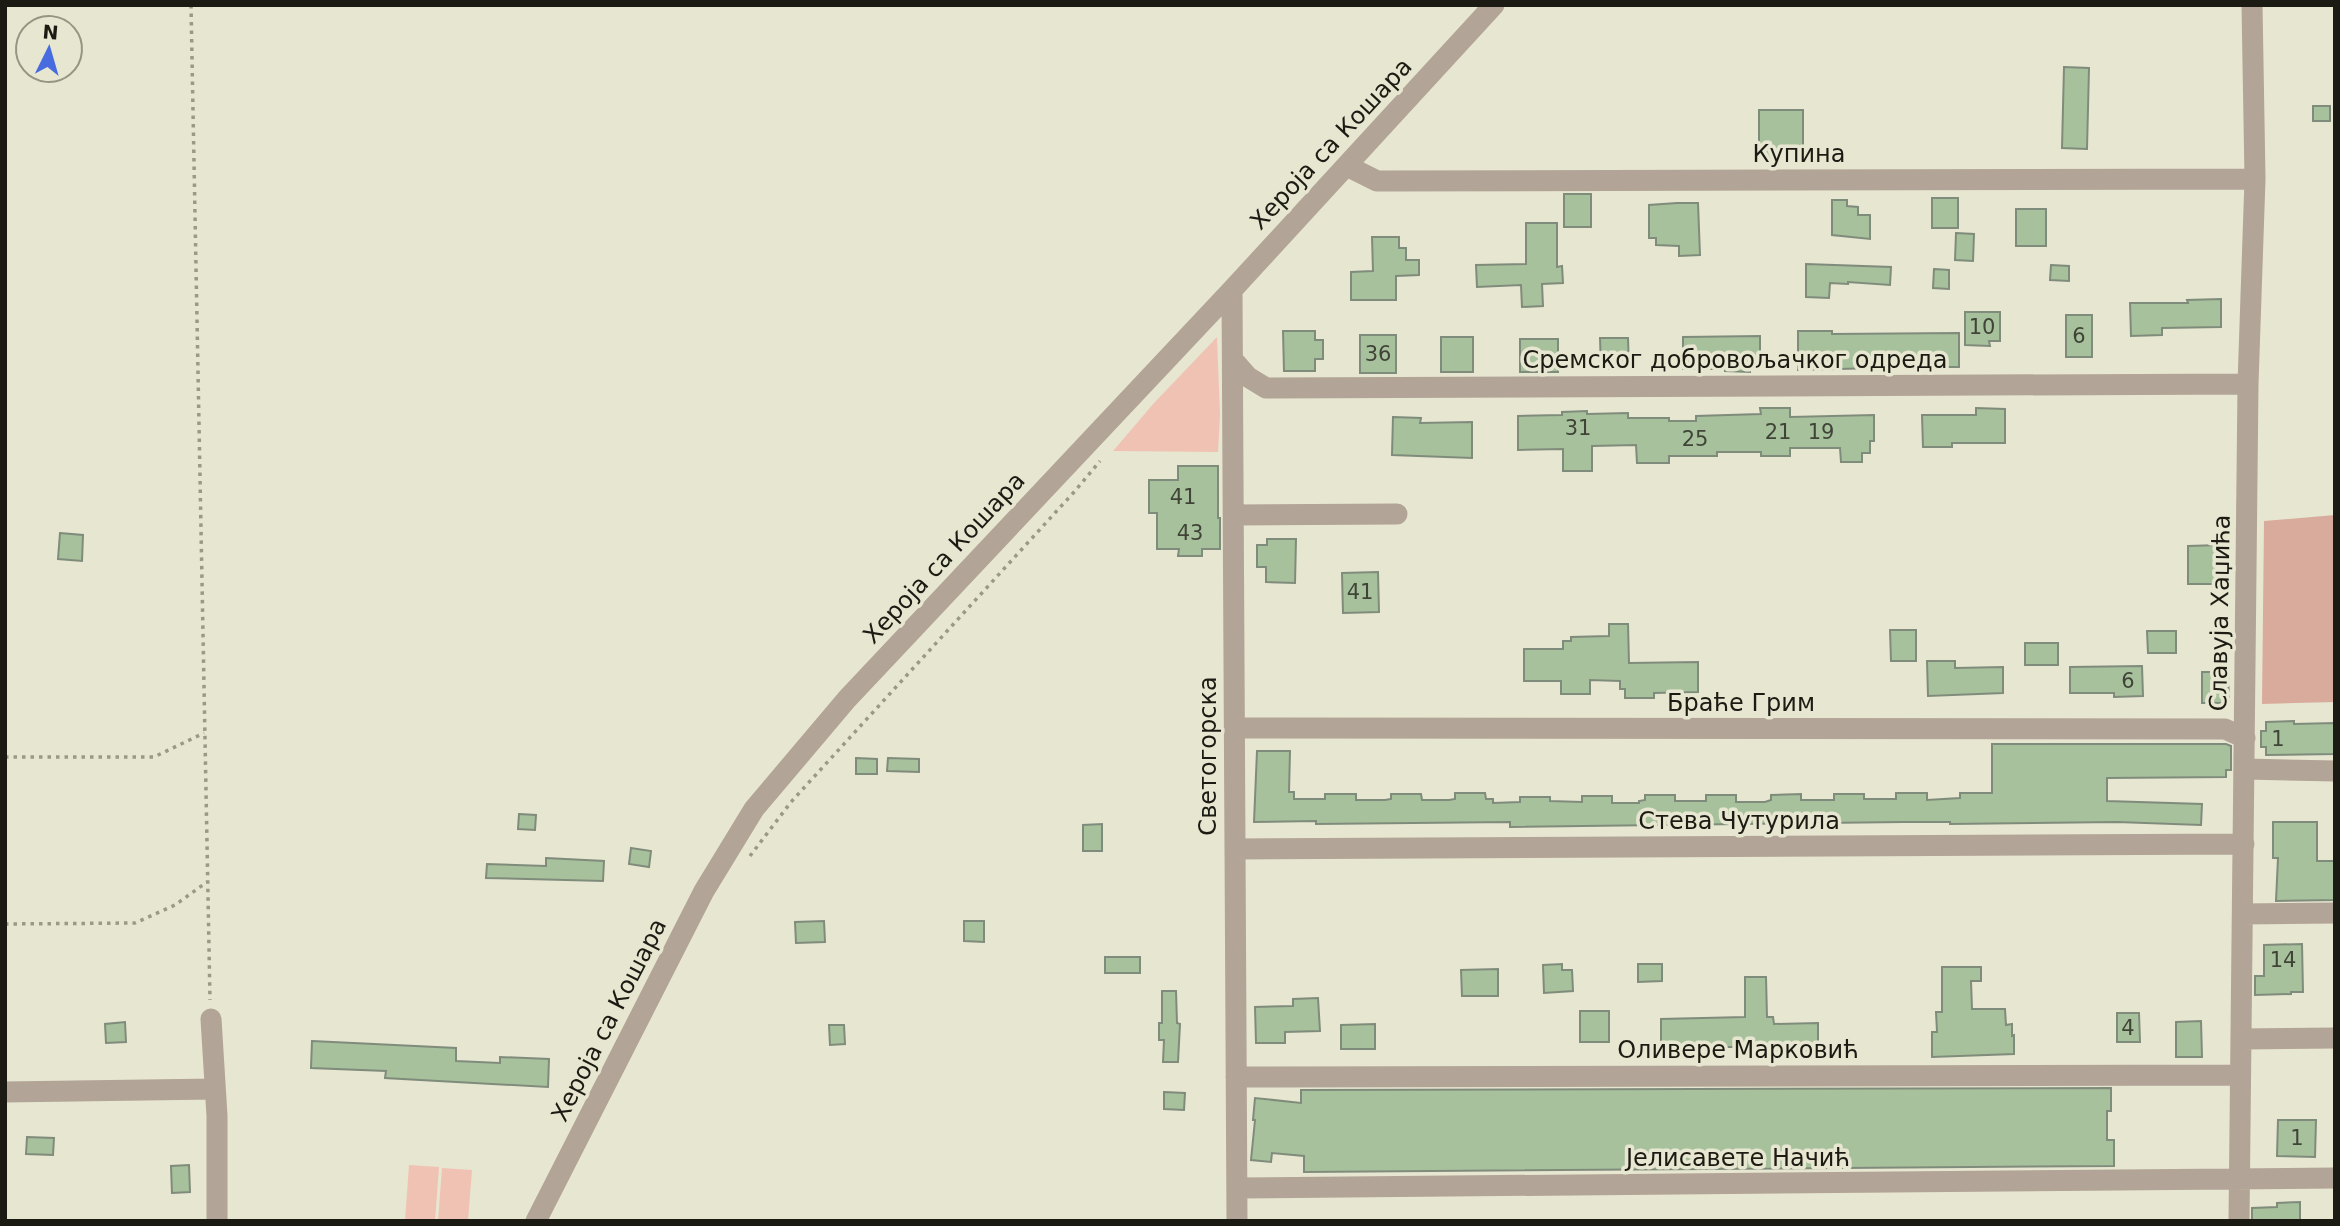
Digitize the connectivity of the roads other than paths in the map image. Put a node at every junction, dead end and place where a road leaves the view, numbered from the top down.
1 (1494, 5) edge
2 (2252, 5) edge
3 (1347, 166) junction
4 (2255, 179) junction
5 (1231, 290) junction
6 (1233, 360) junction
7 (2248, 384) junction
8 (1234, 514) junction
9 (1397, 514) dead end
10 (1234, 729) junction
11 (2245, 738) junction
12 (2245, 769) junction
13 (2335, 771) edge
14 (2244, 844) junction
15 (1235, 849) junction
16 (2335, 913) edge
17 (2243, 914) junction
18 (211, 1019) road end
19 (2335, 1038) edge
20 (2242, 1039) junction
21 (2240, 1075) junction
22 (1236, 1077) junction
23 (215, 1089) junction
24 (5, 1092) edge
25 (2335, 1178) edge
26 (2239, 1180) junction
27 (1237, 1188) junction
28 (217, 1221) edge
29 (536, 1221) edge
30 (1237, 1221) edge
31 (2239, 1221) edge

1 - 3 street, Хероја са Кошара
2 - 4 street, Славуја Хаџића
3 - 4 street, Купина
3 - 5 street, Хероја са Кошара
4 - 7 street, Славуја Хаџића
5 - 6 street, Светогорска
5 - 29 street, Хероја са Кошара
6 - 7 street, Сремског добровољачког одреда
6 - 8 street, Светогорска
7 - 11 street, Славуја Хаџића
8 - 9 street
8 - 10 street, Светогорска
10 - 11 street, Браће Грим
10 - 15 street, Светогорска
11 - 12 street, Славуја Хаџића
12 - 13 street
12 - 14 street, Славуја Хаџића
14 - 15 street, Стева Чутурила
14 - 17 street, Славуја Хаџића
15 - 22 street, Светогорска
16 - 17 street
17 - 20 street, Славуја Хаџића
18 - 23 street
19 - 20 street
20 - 21 street, Славуја Хаџића
21 - 22 street, Оливере Марковић
21 - 26 street, Славуја Хаџића
22 - 27 street, Светогорска
23 - 24 street
23 - 28 street
25 - 26 street, Јелисавете Начић
26 - 27 street, Јелисавете Начић
26 - 31 street, Славуја Хаџића
27 - 30 street, Светогорска

